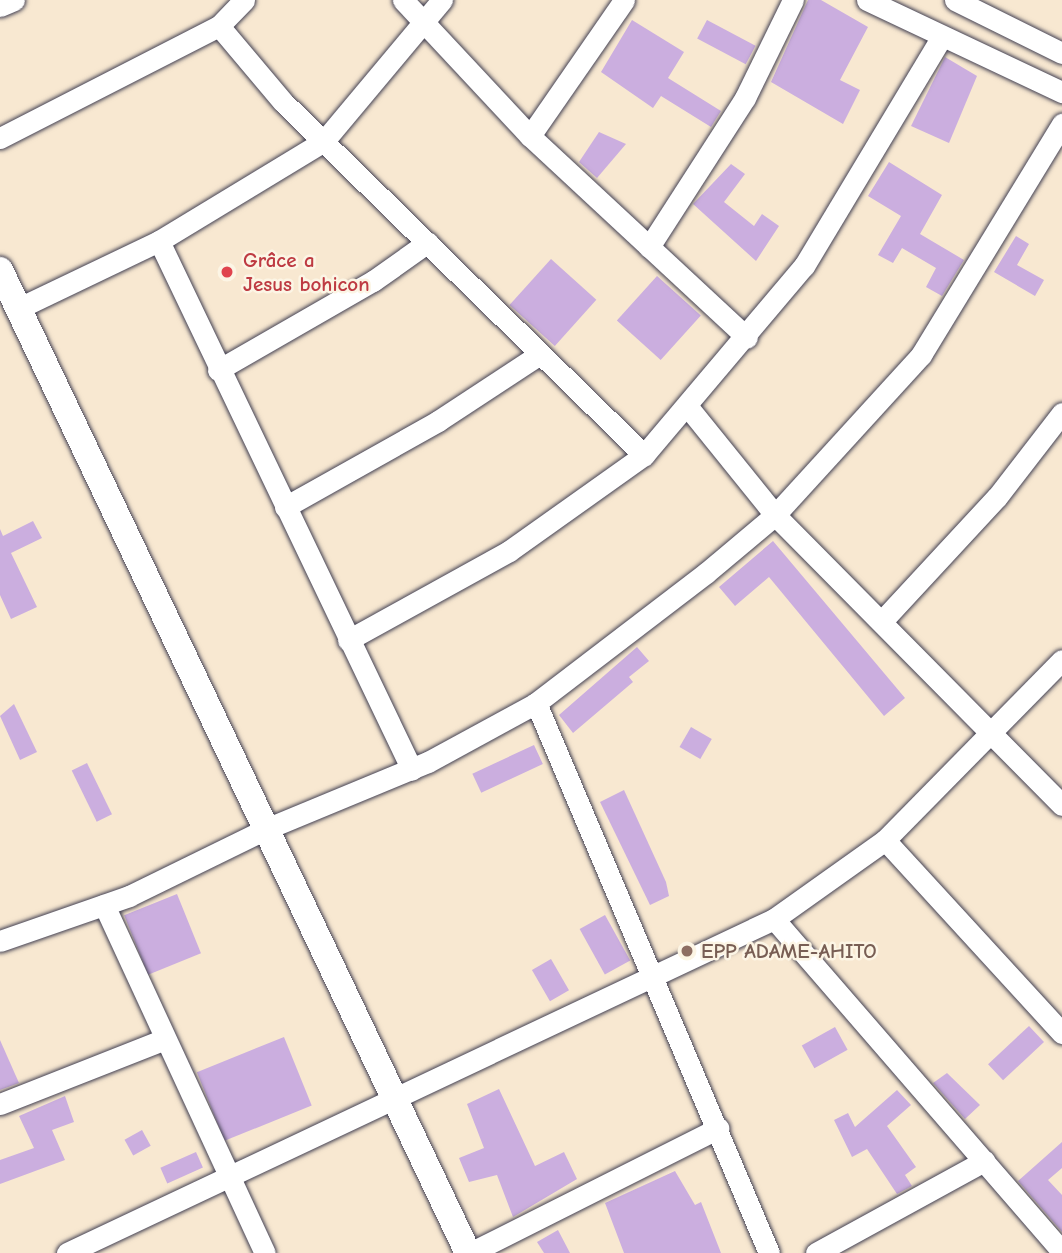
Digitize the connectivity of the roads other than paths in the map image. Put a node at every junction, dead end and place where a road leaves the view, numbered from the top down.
1 (14, 0) edge
2 (244, 0) edge
3 (403, 0) edge
4 (442, 0) edge
5 (624, 0) edge
6 (793, 0) edge
7 (867, 0) edge
8 (958, 1) edge
9 (0, 6) edge
10 (428, 22) junction
11 (219, 26) junction
12 (941, 38) junction
13 (1062, 53) edge
14 (1062, 92) edge
15 (1062, 124) edge
16 (530, 136) junction
17 (0, 138) edge
18 (324, 141) junction
19 (159, 242) junction
20 (428, 242) junction
21 (649, 247) junction
22 (0, 270) edge
23 (0, 281) edge
24 (18, 309) junction
25 (747, 338) junction
26 (540, 354) junction
27 (218, 370) junction
28 (688, 407) junction
29 (1062, 413) edge
30 (644, 455) junction
31 (285, 507) junction
32 (775, 515) junction
33 (882, 621) junction
34 (348, 639) junction
35 (1062, 660) edge
36 (536, 703) junction
37 (996, 733) junction
38 (412, 770) junction
39 (1062, 805) edge
40 (266, 829) junction
41 (885, 840) junction
42 (104, 905) junction
43 (774, 919) junction
44 (0, 941) edge
45 (657, 979) junction
46 (1062, 1033) edge
47 (165, 1039) junction
48 (395, 1101) junction
49 (0, 1104) edge
50 (718, 1128) junction
51 (984, 1161) junction
52 (228, 1178) junction
53 (99, 1247) edge
54 (1062, 1252) edge
55 (67, 1253) edge
56 (265, 1253) edge
57 (469, 1253) edge
58 (769, 1253) edge
59 (816, 1253) edge

1 - 9 street
2 - 11 street
3 - 10 street
4 - 10 street
5 - 16 street
6 - 21 street
7 - 12 street
8 - 13 street
10 - 16 street
10 - 18 street
11 - 17 street
11 - 18 street
12 - 14 street
12 - 25 street
15 - 32 street
16 - 21 street
18 - 19 street
18 - 20 street
19 - 24 street
19 - 27 street
20 - 26 street
20 - 27 street
21 - 25 street
22 - 24 main road
23 - 24 main road
24 - 40 main road
25 - 28 street
26 - 30 street
26 - 31 street
27 - 31 street
28 - 30 street
28 - 32 street
29 - 33 street
30 - 34 street
31 - 34 street
32 - 33 street
32 - 36 street
33 - 37 street
34 - 38 street
35 - 37 street
36 - 38 street
36 - 45 street
37 - 39 street
37 - 41 street
38 - 40 street
40 - 42 street
40 - 48 main road
41 - 43 street
41 - 46 street
42 - 44 street
42 - 47 street
43 - 45 street
43 - 51 street
45 - 48 street
45 - 50 street
47 - 49 street
47 - 52 street
48 - 52 street
48 - 57 main road
50 - 57 street
50 - 58 street
51 - 54 street
51 - 59 street
52 - 53 street
52 - 56 street
53 - 55 street

